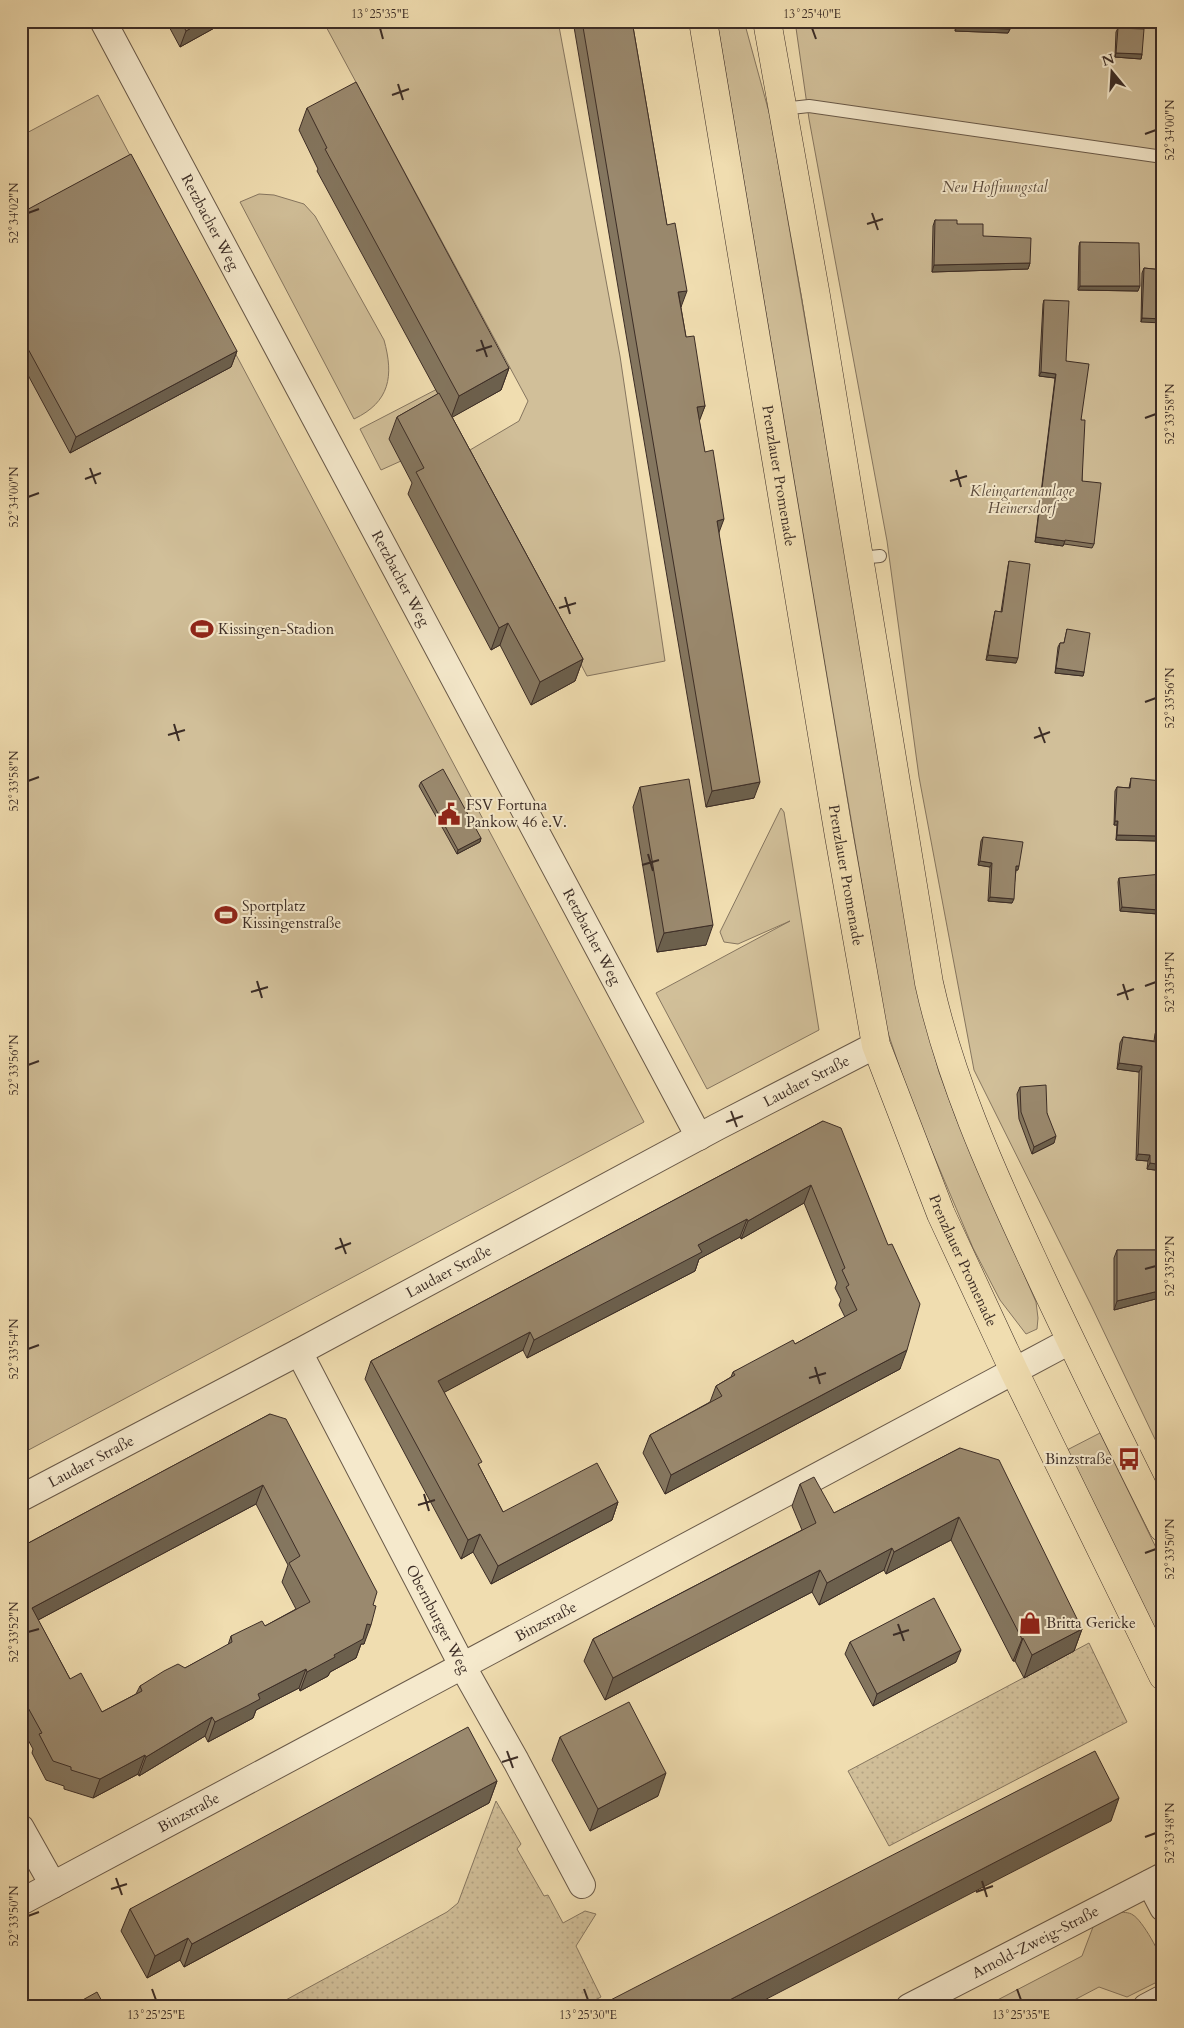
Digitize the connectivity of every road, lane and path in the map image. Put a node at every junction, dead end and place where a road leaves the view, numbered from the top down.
1 (104, 21) edge
2 (703, 21) edge
3 (767, 21) edge
4 (782, 109) junction
5 (1163, 157) edge
6 (876, 1045) junction
7 (699, 1137) junction
8 (1070, 1341) junction
9 (299, 1352) junction
10 (1014, 1371) junction
11 (21, 1498) edge
12 (1163, 1528) edge
13 (463, 1667) junction
14 (1163, 1676) edge
15 (21, 1828) edge
16 (1156, 1880) edge
17 (53, 1885) junction
18 (582, 1885) dead end
19 (21, 1902) edge
20 (1163, 1908) edge
21 (1163, 1998) edge
22 (909, 2007) edge
23 (1146, 2007) edge

1 - 7 street, Retzbacher Weg
2 - 6 main road, Prenzlauer Promenade
3 - 4 main road
4 - 5 lane
4 - 8 main road
6 - 7 street, Laudaer Straße
6 - 10 main road, Prenzlauer Promenade
7 - 9 street, Laudaer Straße
8 - 10 street, Binzstraße
8 - 12 main road
9 - 11 street, Laudaer Straße
9 - 13 street, Obernburger Weg
10 - 13 street, Binzstraße
10 - 14 main road, Prenzlauer Promenade
13 - 17 street, Binzstraße
13 - 18 street, Obernburger Weg
15 - 17 street
16 - 20 street
16 - 22 street, Arnold-Zweig-Straße
17 - 19 street, Binzstraße
21 - 23 street

